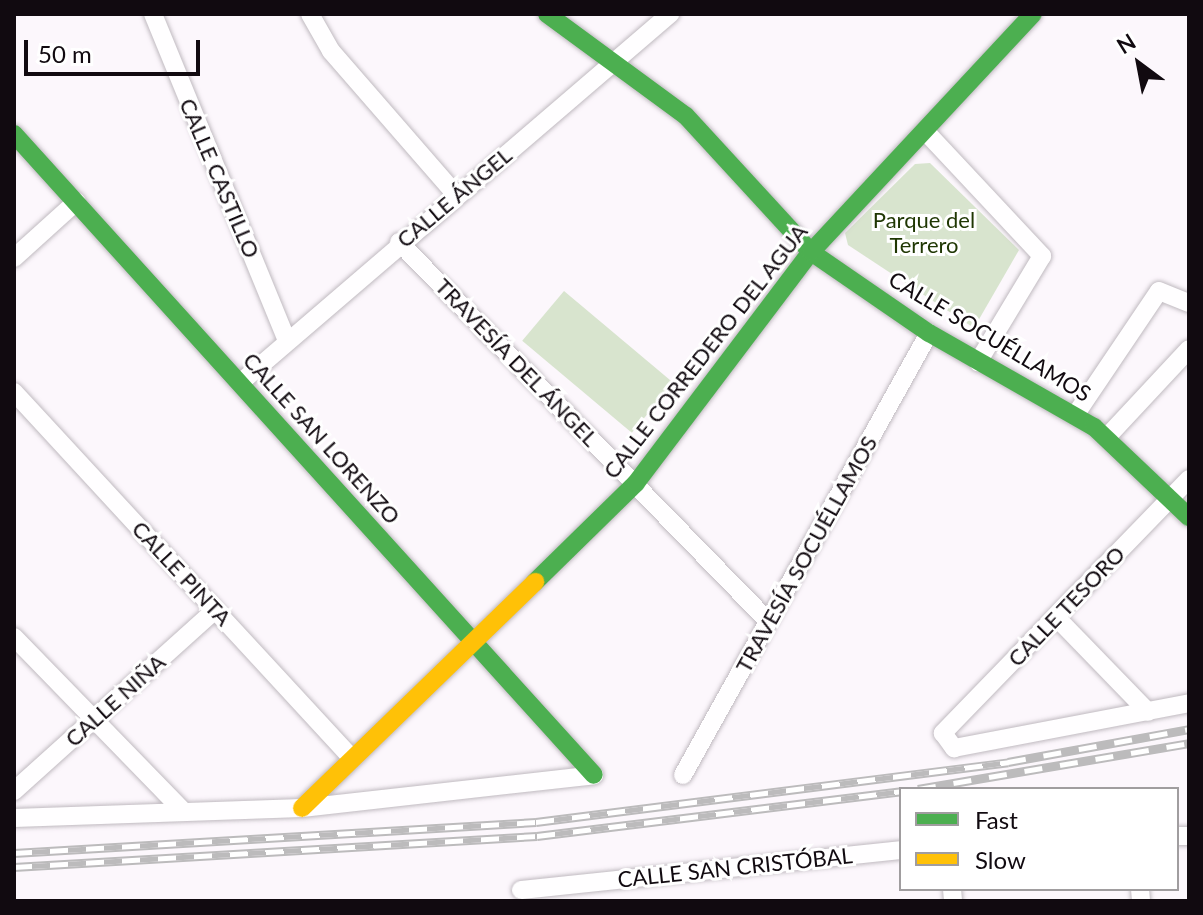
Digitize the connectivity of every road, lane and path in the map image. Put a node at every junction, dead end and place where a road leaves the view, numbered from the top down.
1 (153, 14) edge
2 (310, 14) edge
3 (547, 14) edge
4 (670, 14) edge
5 (1033, 14) edge
6 (614, 62) junction
7 (926, 132) junction
8 (14, 134) edge
9 (456, 195) junction
10 (76, 202) junction
11 (399, 242) junction
12 (811, 252) junction
13 (14, 258) edge
14 (1189, 303) edge
15 (929, 333) junction
16 (287, 341) junction
17 (1189, 349) edge
18 (978, 362) junction
19 (240, 383) junction
20 (14, 392) edge
21 (1076, 414) junction
22 (1107, 437) junction
23 (1189, 479) edge
24 (636, 483) junction
25 (1171, 498) junction
26 (1189, 517) edge
27 (215, 610) junction
28 (1056, 617) junction
29 (768, 621) junction
30 (14, 637) edge
31 (472, 639) junction
32 (1189, 703) edge
33 (1148, 712) junction
34 (94, 719) junction
35 (349, 755) junction
36 (683, 775) dead end
37 (14, 791) edge
38 (302, 808) junction
39 (184, 812) junction
40 (14, 818) edge
41 (899, 850) edge
42 (521, 890) dead end

1 - 16 street, CALLE CASTILLO
2 - 9 street
3 - 6 street, CALLE SOCUÉLLAMOS
4 - 6 street, CALLE ÁNGEL
5 - 7 street, CALLE CORREDERO DEL AGUA
6 - 9 street, CALLE ÁNGEL
6 - 12 street, CALLE SOCUÉLLAMOS
7 - 12 street, CALLE CORREDERO DEL AGUA
7 - 18 street
8 - 10 street, CALLE SAN LORENZO
9 - 11 street, CALLE ÁNGEL
10 - 13 street
10 - 19 street, CALLE SAN LORENZO
11 - 16 street, CALLE ÁNGEL
11 - 24 street, TRAVESÍA DEL ÁNGEL
12 - 15 street, CALLE SOCUÉLLAMOS
12 - 24 street, CALLE CORREDERO DEL AGUA
14 - 21 street
15 - 18 street, CALLE SOCUÉLLAMOS
15 - 29 street, TRAVESÍA SOCUÉLLAMOS
16 - 19 street, CALLE ÁNGEL
17 - 22 street
18 - 21 street, CALLE SOCUÉLLAMOS
19 - 31 street, CALLE SAN LORENZO
20 - 27 street, CALLE PINTA
21 - 22 street, CALLE SOCUÉLLAMOS
22 - 25 street, CALLE SOCUÉLLAMOS
23 - 25 street, CALLE TESORO
24 - 29 street, TRAVESÍA DEL ÁNGEL
24 - 31 street, CALLE CORREDERO DEL AGUA
25 - 26 street, CALLE SOCUÉLLAMOS
25 - 28 street, CALLE TESORO
27 - 34 street, CALLE NIÑA
27 - 35 street, CALLE PINTA
28 - 33 street
28 - 33 street, CALLE TESORO
29 - 36 street, TRAVESÍA SOCUÉLLAMOS
30 - 34 street
31 - 35 street, CALLE CORREDERO DEL AGUA
31 - 38 street, CALLE SAN LORENZO
32 - 33 street
34 - 37 street, CALLE NIÑA
34 - 39 street
35 - 38 street, CALLE CORREDERO DEL AGUA
38 - 39 street
39 - 40 street
41 - 42 street, CALLE SAN CRISTÓBAL

